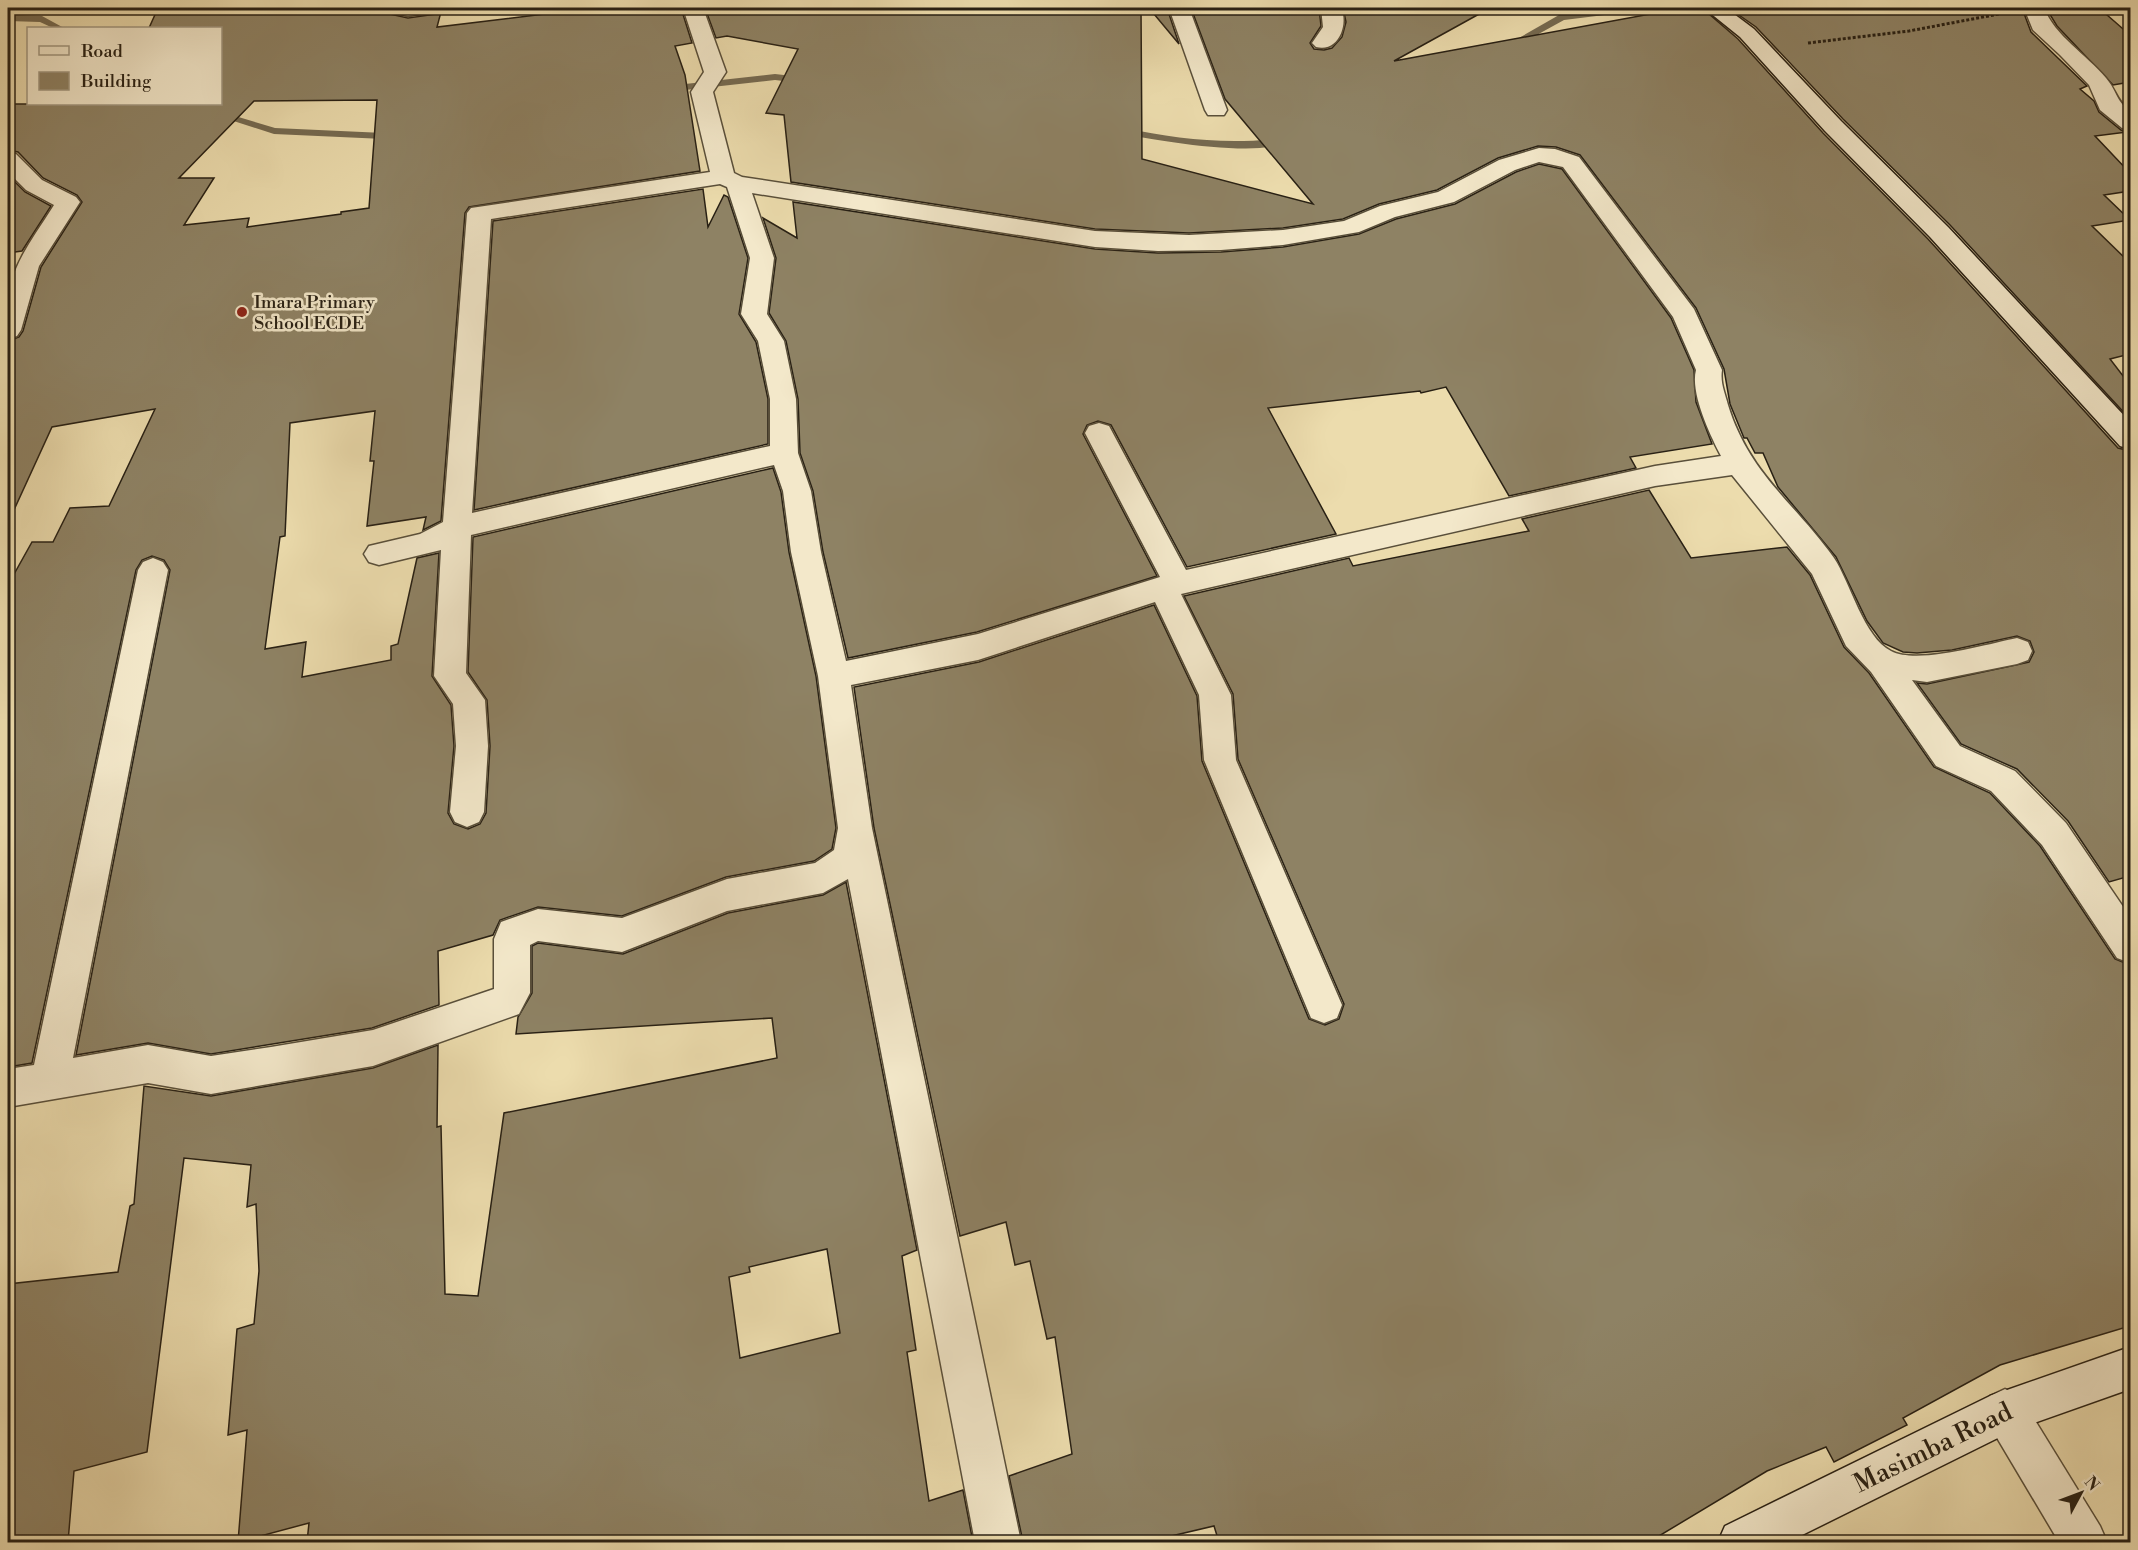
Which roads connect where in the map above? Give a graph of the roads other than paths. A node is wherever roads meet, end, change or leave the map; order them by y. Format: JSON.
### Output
{"nodes":[{"id":1,"x":397,"y":8,"type":"edge"},
{"id":2,"x":429,"y":8,"type":"edge"},
{"id":3,"x":693,"y":8,"type":"edge"},
{"id":4,"x":1179,"y":8,"type":"edge"},
{"id":5,"x":1331,"y":8,"type":"edge"},
{"id":6,"x":1714,"y":8,"type":"edge"},
{"id":7,"x":2034,"y":8,"type":"edge"},
{"id":8,"x":1323,"y":43,"type":"dead end"},
{"id":9,"x":1216,"y":110,"type":"dead end"},
{"id":10,"x":2130,"y":123,"type":"edge"},
{"id":11,"x":8,"y":159,"type":"edge"},
{"id":12,"x":730,"y":180,"type":"junction"},
{"id":13,"x":8,"y":330,"type":"edge"},
{"id":14,"x":1099,"y":433,"type":"dead end"},
{"id":15,"x":2130,"y":439,"type":"edge"},
{"id":16,"x":784,"y":453,"type":"junction"},
{"id":17,"x":1739,"y":464,"type":"junction"},
{"id":18,"x":457,"y":528,"type":"junction"},
{"id":19,"x":379,"y":554,"type":"dead end"},
{"id":20,"x":153,"y":570,"type":"dead end"},
{"id":21,"x":1171,"y":586,"type":"junction"},
{"id":22,"x":2017,"y":651,"type":"dead end"},
{"id":23,"x":1882,"y":663,"type":"junction"},
{"id":24,"x":834,"y":676,"type":"junction"},
{"id":25,"x":467,"y":812,"type":"dead end"},
{"id":26,"x":855,"y":828,"type":"junction"},
{"id":27,"x":2130,"y":946,"type":"edge"},
{"id":28,"x":1324,"y":1005,"type":"dead end"},
{"id":29,"x":50,"y":1081,"type":"junction"},
{"id":30,"x":8,"y":1088,"type":"edge"},
{"id":31,"x":2130,"y":1368,"type":"edge"},
{"id":32,"x":2005,"y":1412,"type":"junction"},
{"id":33,"x":998,"y":1542,"type":"edge"},
{"id":34,"x":1741,"y":1542,"type":"edge"},
{"id":35,"x":2085,"y":1542,"type":"edge"}],
"edges":[{"from":1,"to":2,"type":"street"},
{"from":3,"to":12,"type":"street"},
{"from":4,"to":9,"type":"street"},
{"from":5,"to":8,"type":"street"},
{"from":6,"to":15,"type":"street"},
{"from":7,"to":10,"type":"street"},
{"from":11,"to":13,"type":"street"},
{"from":12,"to":16,"type":"street"},
{"from":12,"to":17,"type":"street"},
{"from":12,"to":18,"type":"street"},
{"from":14,"to":21,"type":"street"},
{"from":16,"to":18,"type":"street"},
{"from":16,"to":24,"type":"street"},
{"from":17,"to":21,"type":"street"},
{"from":17,"to":23,"type":"street"},
{"from":18,"to":19,"type":"street"},
{"from":18,"to":25,"type":"street"},
{"from":20,"to":29,"type":"street"},
{"from":21,"to":24,"type":"street"},
{"from":21,"to":28,"type":"street"},
{"from":22,"to":23,"type":"street"},
{"from":23,"to":27,"type":"street"},
{"from":24,"to":26,"type":"street"},
{"from":26,"to":29,"type":"street"},
{"from":26,"to":33,"type":"street"},
{"from":29,"to":30,"type":"street"},
{"from":31,"to":32,"type":"street","name":"Masimba Road"},
{"from":32,"to":34,"type":"street","name":"Masimba Road"},
{"from":32,"to":35,"type":"street"}]}
